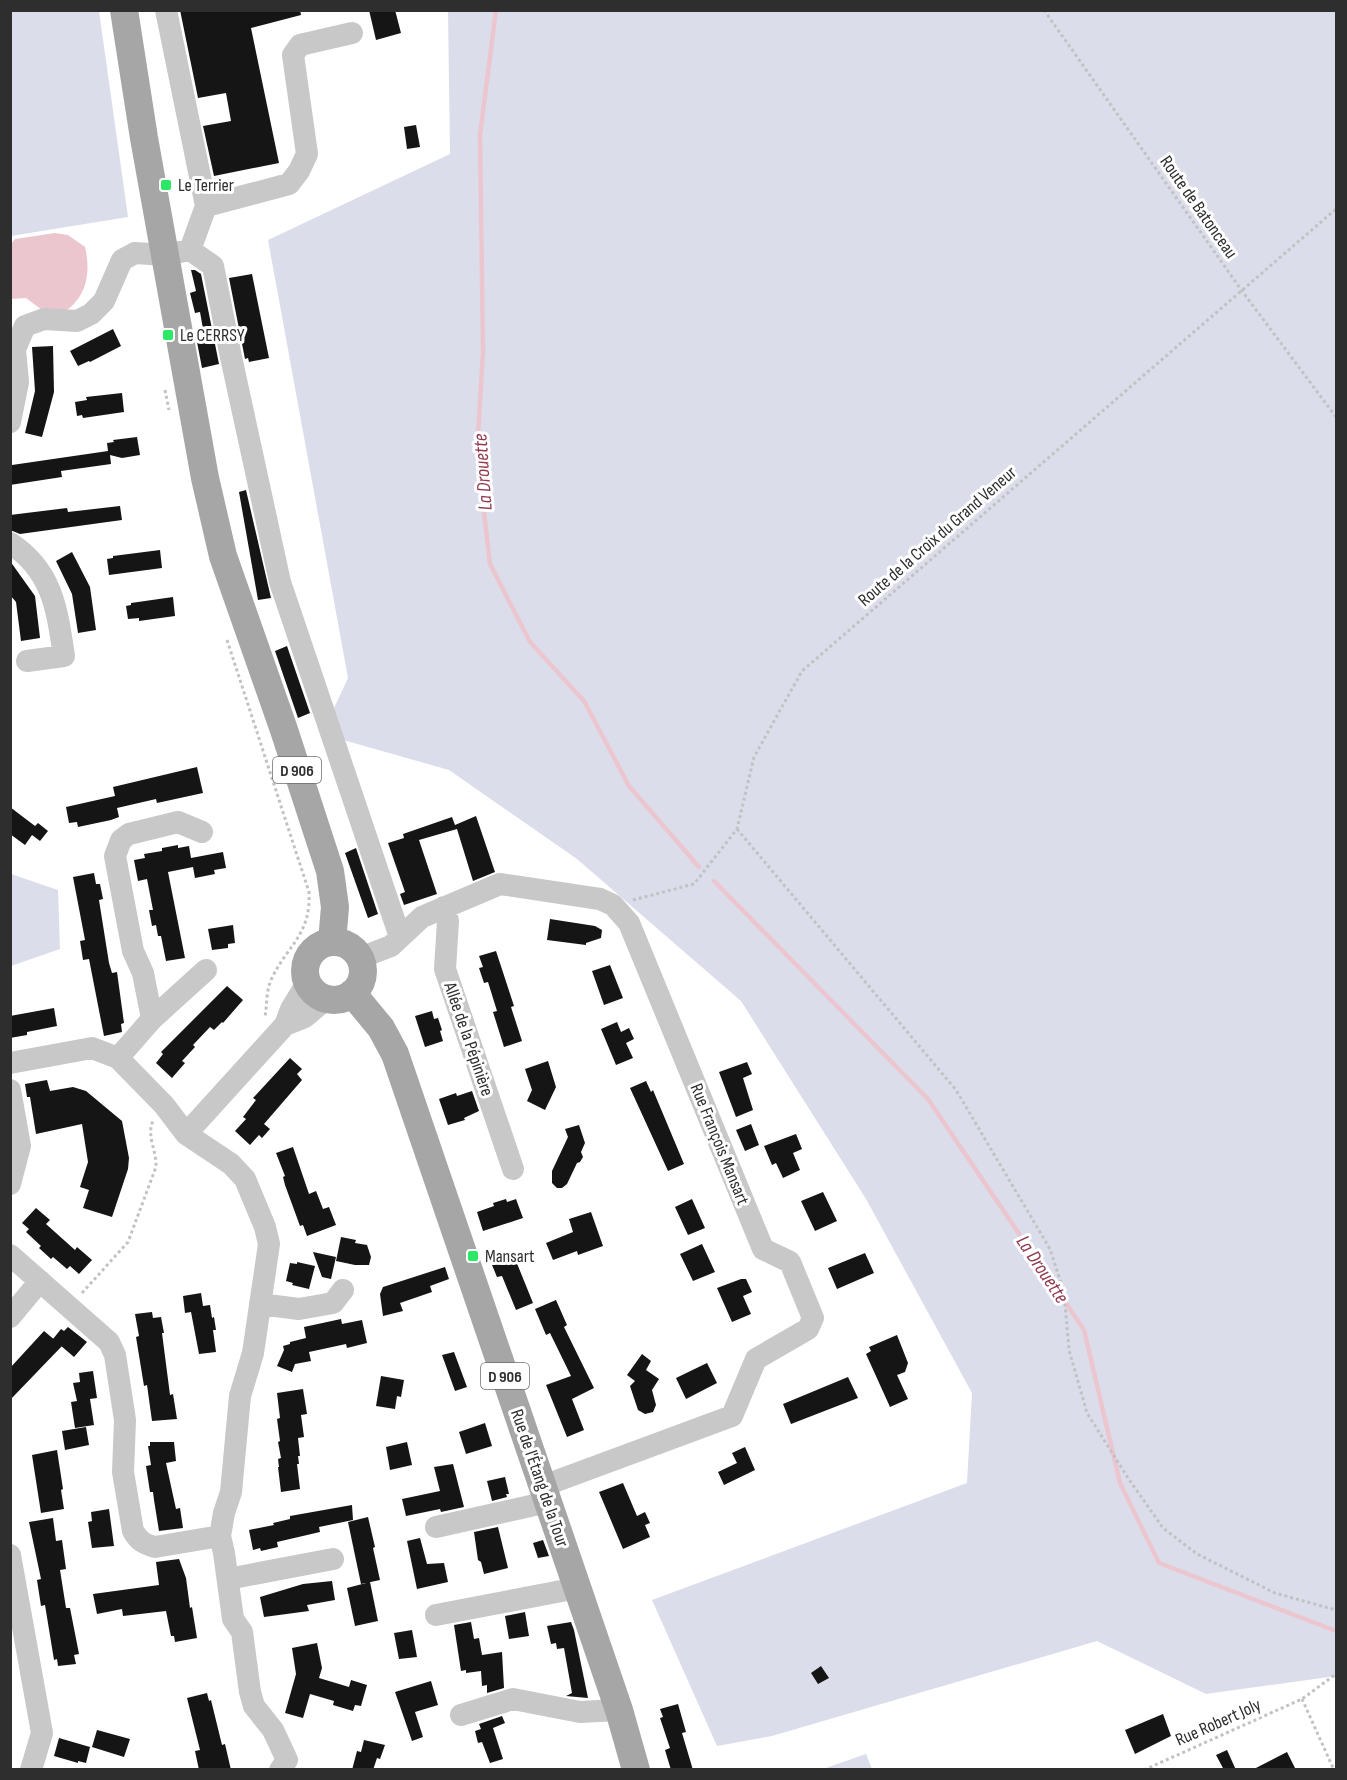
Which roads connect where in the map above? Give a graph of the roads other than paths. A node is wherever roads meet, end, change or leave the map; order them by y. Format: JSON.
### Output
{"nodes":[{"id":1,"x":124,"y":10,"type":"edge"},
{"id":2,"x":166,"y":10,"type":"edge"},
{"id":3,"x":352,"y":33,"type":"dead end"},
{"id":4,"x":206,"y":206,"type":"junction"},
{"id":5,"x":177,"y":253,"type":"junction"},
{"id":6,"x":10,"y":422,"type":"edge"},
{"id":7,"x":10,"y":543,"type":"edge"},
{"id":8,"x":27,"y":661,"type":"dead end"},
{"id":9,"x":202,"y":832,"type":"dead end"},
{"id":10,"x":444,"y":907,"type":"junction"},
{"id":11,"x":400,"y":938,"type":"junction"},
{"id":12,"x":332,"y":942,"type":"junction"},
{"id":13,"x":360,"y":958,"type":"junction"},
{"id":14,"x":206,"y":970,"type":"dead end"},
{"id":15,"x":329,"y":991,"type":"junction"},
{"id":16,"x":152,"y":1019,"type":"junction"},
{"id":17,"x":118,"y":1058,"type":"junction"},
{"id":18,"x":10,"y":1063,"type":"edge"},
{"id":19,"x":10,"y":1090,"type":"edge"},
{"id":20,"x":186,"y":1134,"type":"junction"},
{"id":21,"x":513,"y":1169,"type":"dead end"},
{"id":22,"x":10,"y":1184,"type":"edge"},
{"id":23,"x":10,"y":1255,"type":"edge"},
{"id":24,"x":40,"y":1281,"type":"junction"},
{"id":25,"x":343,"y":1290,"type":"dead end"},
{"id":26,"x":260,"y":1304,"type":"junction"},
{"id":27,"x":10,"y":1317,"type":"edge"},
{"id":28,"x":545,"y":1494,"type":"junction"},
{"id":29,"x":436,"y":1527,"type":"dead end"},
{"id":30,"x":220,"y":1536,"type":"junction"},
{"id":31,"x":10,"y":1555,"type":"edge"},
{"id":32,"x":334,"y":1559,"type":"dead end"},
{"id":33,"x":228,"y":1579,"type":"junction"},
{"id":34,"x":578,"y":1588,"type":"junction"},
{"id":35,"x":436,"y":1615,"type":"dead end"},
{"id":36,"x":619,"y":1710,"type":"junction"},
{"id":37,"x":461,"y":1715,"type":"dead end"},
{"id":38,"x":288,"y":1766,"type":"edge"},
{"id":39,"x":31,"y":1770,"type":"edge"},
{"id":40,"x":636,"y":1770,"type":"edge"}],
"edges":[{"from":1,"to":5,"type":"main road","number":"D 906"},
{"from":2,"to":4,"type":"street"},
{"from":3,"to":4,"type":"street"},
{"from":4,"to":5,"type":"street"},
{"from":5,"to":6,"type":"street"},
{"from":5,"to":11,"type":"street"},
{"from":5,"to":12,"type":"main road","number":"D 906"},
{"from":7,"to":8,"type":"street"},
{"from":9,"to":16,"type":"street"},
{"from":10,"to":11,"type":"street"},
{"from":10,"to":21,"type":"street","name":"Allée de la Pépinière"},
{"from":10,"to":28,"type":"street","name":"Rue François Mansart"},
{"from":11,"to":13,"type":"street"},
{"from":12,"to":13,"type":"main road"},
{"from":12,"to":15,"type":"main road"},
{"from":13,"to":15,"type":"main road"},
{"from":14,"to":16,"type":"street"},
{"from":15,"to":20,"type":"street"},
{"from":15,"to":28,"type":"main road","name":"Rue de l'Étang de la Tour","number":"D 906"},
{"from":16,"to":17,"type":"street"},
{"from":17,"to":18,"type":"street"},
{"from":17,"to":20,"type":"street"},
{"from":19,"to":22,"type":"street"},
{"from":20,"to":26,"type":"street"},
{"from":23,"to":24,"type":"street"},
{"from":24,"to":27,"type":"street"},
{"from":24,"to":30,"type":"street"},
{"from":25,"to":26,"type":"street"},
{"from":26,"to":30,"type":"street"},
{"from":28,"to":29,"type":"street","name":"Rue François Mansart"},
{"from":28,"to":34,"type":"main road","name":"Rue de l'Étang de la Tour","number":"D 906"},
{"from":30,"to":33,"type":"street"},
{"from":31,"to":39,"type":"street"},
{"from":32,"to":33,"type":"street"},
{"from":33,"to":38,"type":"street"},
{"from":34,"to":35,"type":"street"},
{"from":34,"to":36,"type":"main road","name":"Rue de l'Étang de la Tour","number":"D 906"},
{"from":36,"to":37,"type":"street"},
{"from":36,"to":40,"type":"main road","name":"Rue de l'Étang de la Tour","number":"D 906"}]}
